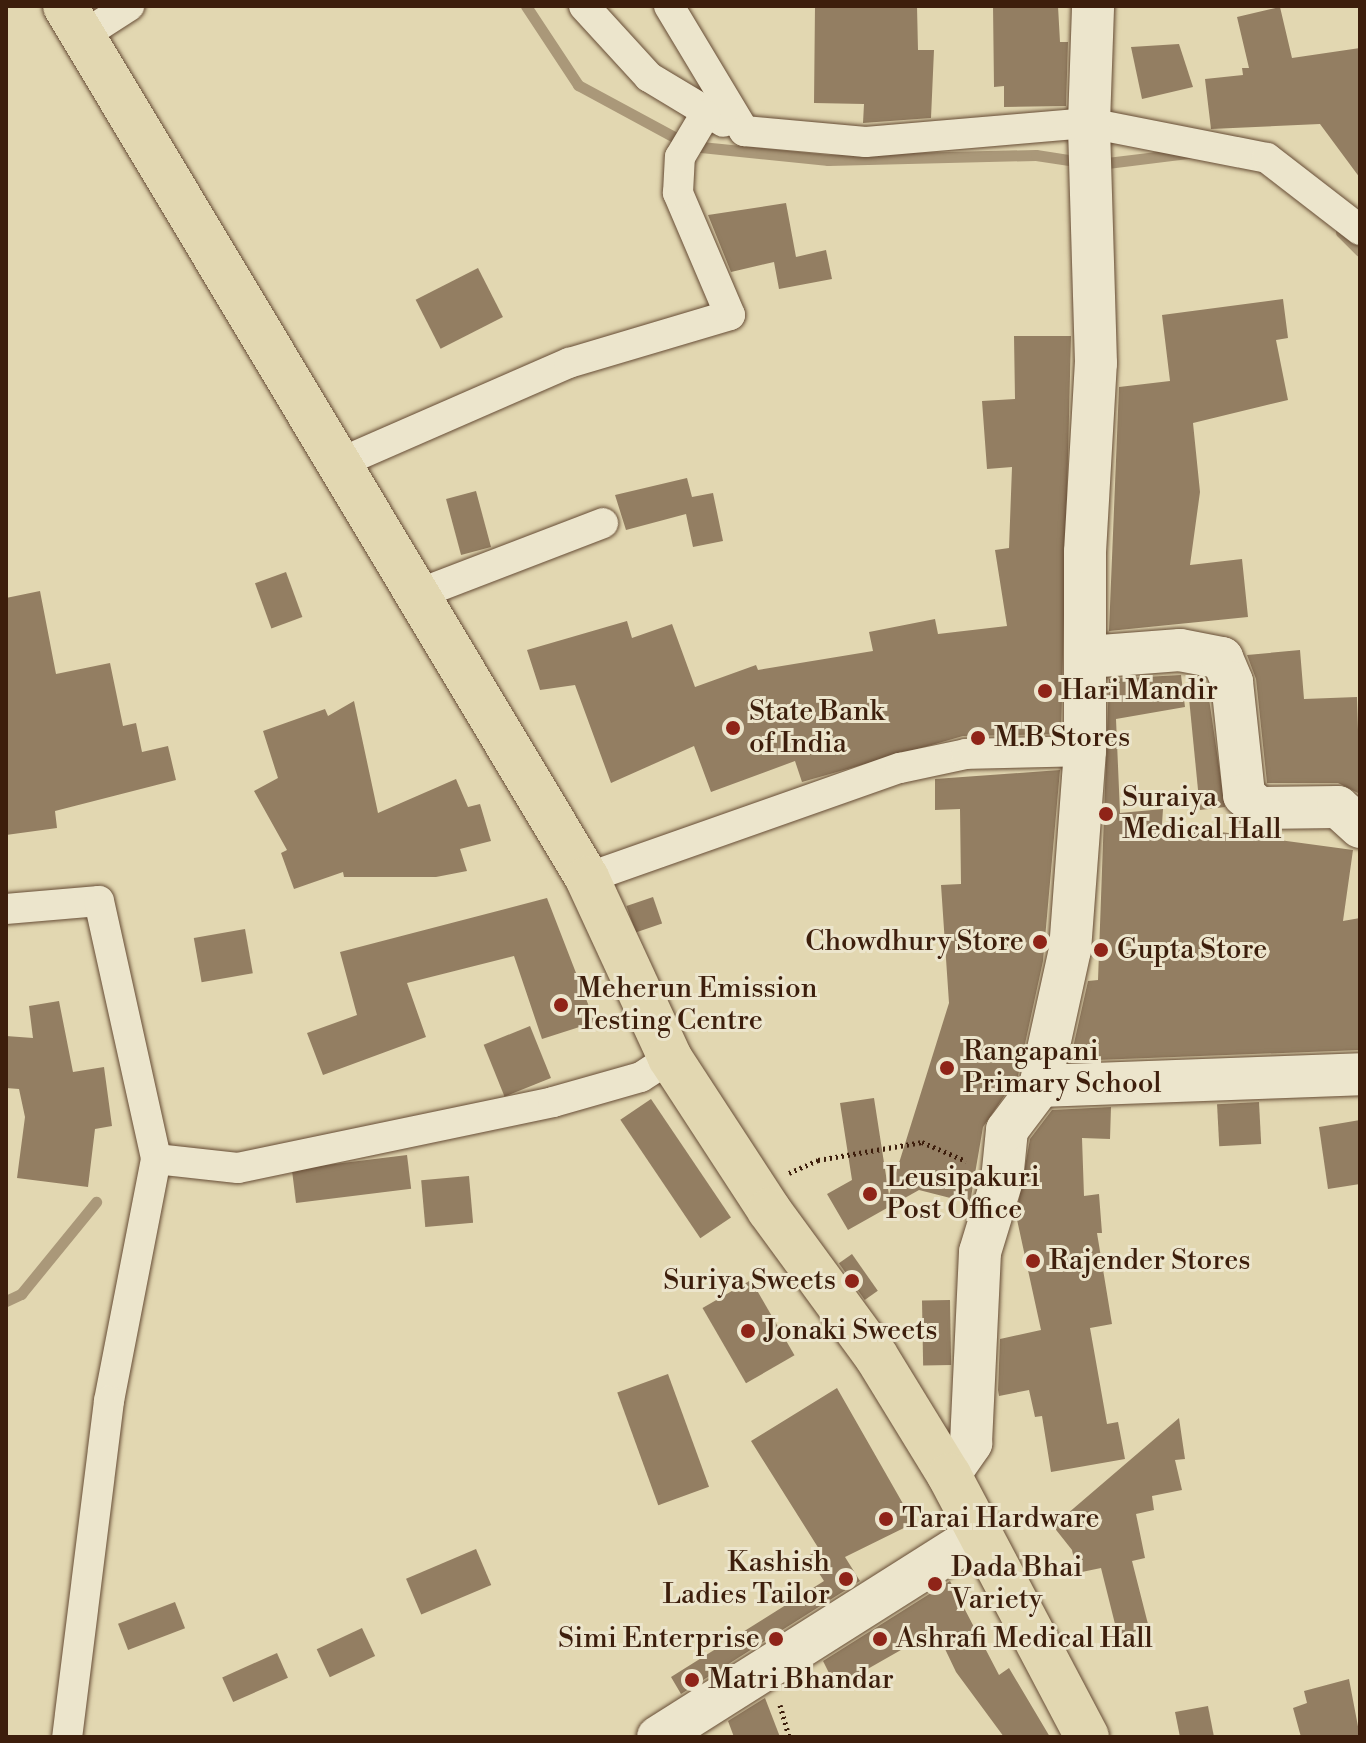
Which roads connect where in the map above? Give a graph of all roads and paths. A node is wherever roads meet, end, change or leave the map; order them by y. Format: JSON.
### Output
{"nodes":[{"id":1,"x":129,"y":6,"type":"edge"},
{"id":2,"x":584,"y":6,"type":"edge"},
{"id":3,"x":669,"y":6,"type":"edge"},
{"id":4,"x":1093,"y":6,"type":"edge"},
{"id":5,"x":75,"y":20,"type":"edge"},
{"id":6,"x":1089,"y":123,"type":"junction"},
{"id":7,"x":744,"y":131,"type":"junction"},
{"id":8,"x":691,"y":135,"type":"junction"},
{"id":9,"x":1360,"y":230,"type":"edge"},
{"id":10,"x":342,"y":462,"type":"junction"},
{"id":11,"x":603,"y":523,"type":"dead end"},
{"id":12,"x":421,"y":593,"type":"junction"},
{"id":13,"x":1088,"y":657,"type":"junction"},
{"id":14,"x":1085,"y":751,"type":"junction"},
{"id":15,"x":1360,"y":827,"type":"edge"},
{"id":16,"x":587,"y":878,"type":"junction"},
{"id":17,"x":6,"y":909,"type":"edge"},
{"id":18,"x":670,"y":1058,"type":"junction"},
{"id":19,"x":1360,"y":1074,"type":"edge"},
{"id":20,"x":1040,"y":1086,"type":"junction"},
{"id":21,"x":156,"y":1159,"type":"junction"},
{"id":22,"x":1002,"y":1180,"type":"junction"},
{"id":23,"x":757,"y":1192,"type":"junction"},
{"id":24,"x":949,"y":1475,"type":"junction"},
{"id":25,"x":978,"y":1535,"type":"junction"},
{"id":26,"x":67,"y":1737,"type":"edge"},
{"id":27,"x":658,"y":1737,"type":"edge"},
{"id":28,"x":1087,"y":1737,"type":"edge"}],
"edges":[{"from":1,"to":5,"type":"street"},
{"from":2,"to":8,"type":"street"},
{"from":3,"to":7,"type":"street"},
{"from":4,"to":6,"type":"street"},
{"from":5,"to":10,"type":"main road"},
{"from":6,"to":7,"type":"street"},
{"from":6,"to":9,"type":"street"},
{"from":6,"to":13,"type":"street"},
{"from":7,"to":8,"type":"street"},
{"from":8,"to":10,"type":"street"},
{"from":10,"to":12,"type":"main road"},
{"from":11,"to":12,"type":"street"},
{"from":12,"to":16,"type":"main road"},
{"from":13,"to":14,"type":"street"},
{"from":13,"to":15,"type":"street"},
{"from":14,"to":16,"type":"street"},
{"from":14,"to":20,"type":"street"},
{"from":16,"to":18,"type":"main road"},
{"from":17,"to":21,"type":"street"},
{"from":18,"to":21,"type":"street"},
{"from":18,"to":23,"type":"main road"},
{"from":19,"to":20,"type":"street"},
{"from":20,"to":22,"type":"street"},
{"from":21,"to":26,"type":"street"},
{"from":22,"to":23,"type":"path"},
{"from":22,"to":24,"type":"street"},
{"from":23,"to":24,"type":"main road"},
{"from":24,"to":25,"type":"main road"},
{"from":25,"to":27,"type":"street"},
{"from":25,"to":28,"type":"main road"}]}
